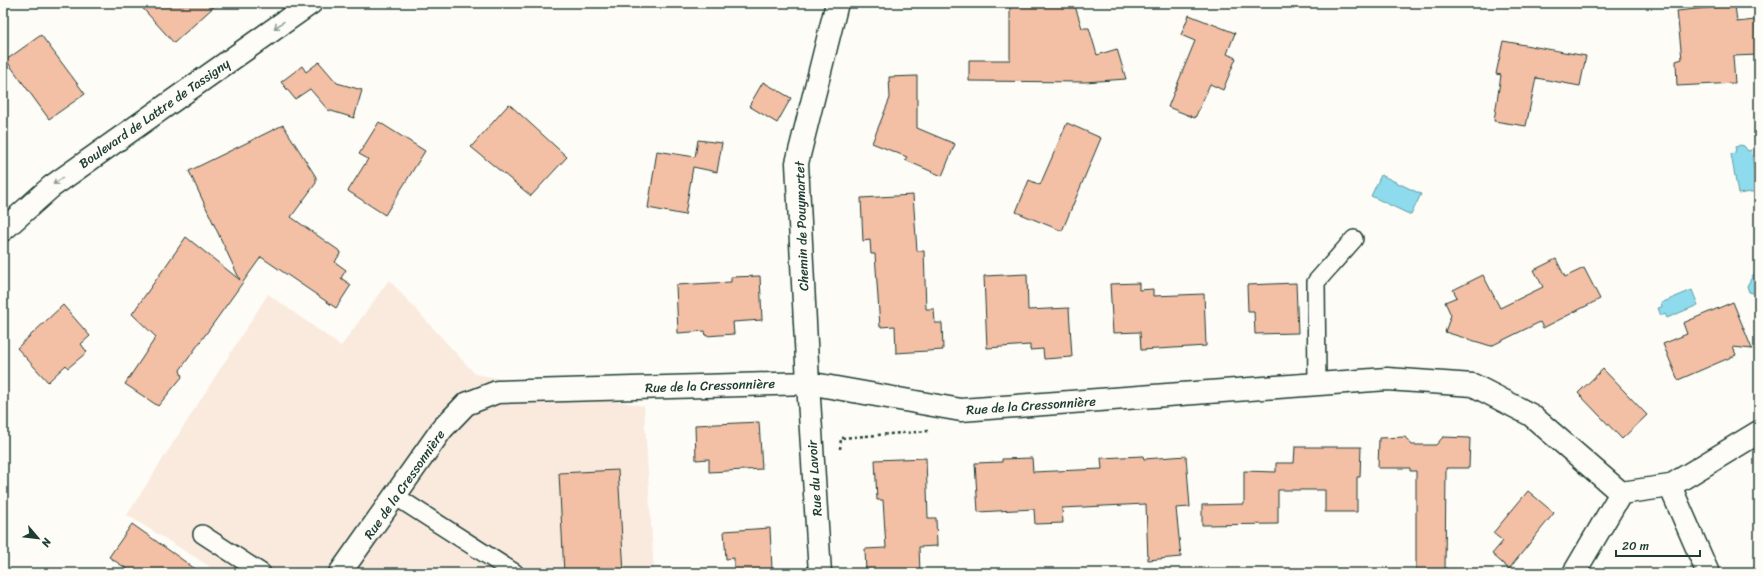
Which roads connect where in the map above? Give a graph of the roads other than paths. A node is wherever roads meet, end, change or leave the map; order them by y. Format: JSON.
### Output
{"nodes":[{"id":1,"x":311,"y":3,"type":"edge"},
{"id":2,"x":837,"y":3,"type":"edge"},
{"id":3,"x":3,"y":230,"type":"edge"},
{"id":4,"x":1354,"y":239,"type":"dead end"},
{"id":5,"x":808,"y":383,"type":"junction"},
{"id":6,"x":1317,"y":384,"type":"junction"},
{"id":7,"x":1759,"y":432,"type":"edge"},
{"id":8,"x":1670,"y":486,"type":"junction"},
{"id":9,"x":1621,"y":493,"type":"junction"},
{"id":10,"x":395,"y":496,"type":"junction"},
{"id":11,"x":202,"y":534,"type":"dead end"},
{"id":12,"x":262,"y":573,"type":"edge"},
{"id":13,"x":340,"y":573,"type":"edge"},
{"id":14,"x":514,"y":573,"type":"edge"},
{"id":15,"x":820,"y":573,"type":"edge"},
{"id":16,"x":1574,"y":573,"type":"edge"},
{"id":17,"x":1708,"y":573,"type":"edge"}],
"edges":[{"from":1,"to":3,"type":"street","name":"Boulevard de Lattre de Tassigny","one_way":true},
{"from":2,"to":5,"type":"street","name":"Chemin de Pouymartet"},
{"from":4,"to":6,"type":"lane"},
{"from":5,"to":6,"type":"street","name":"Rue de la Cressonnière"},
{"from":5,"to":10,"type":"street","name":"Rue de la Cressonnière"},
{"from":5,"to":15,"type":"street","name":"Rue du Lavoir"},
{"from":6,"to":9,"type":"street","name":"Rue de la Cressonnière"},
{"from":7,"to":8,"type":"street"},
{"from":8,"to":9,"type":"street"},
{"from":8,"to":17,"type":"street"},
{"from":9,"to":16,"type":"street"},
{"from":10,"to":13,"type":"street","name":"Rue de la Cressonnière"},
{"from":10,"to":14,"type":"lane"},
{"from":11,"to":12,"type":"lane"}]}
